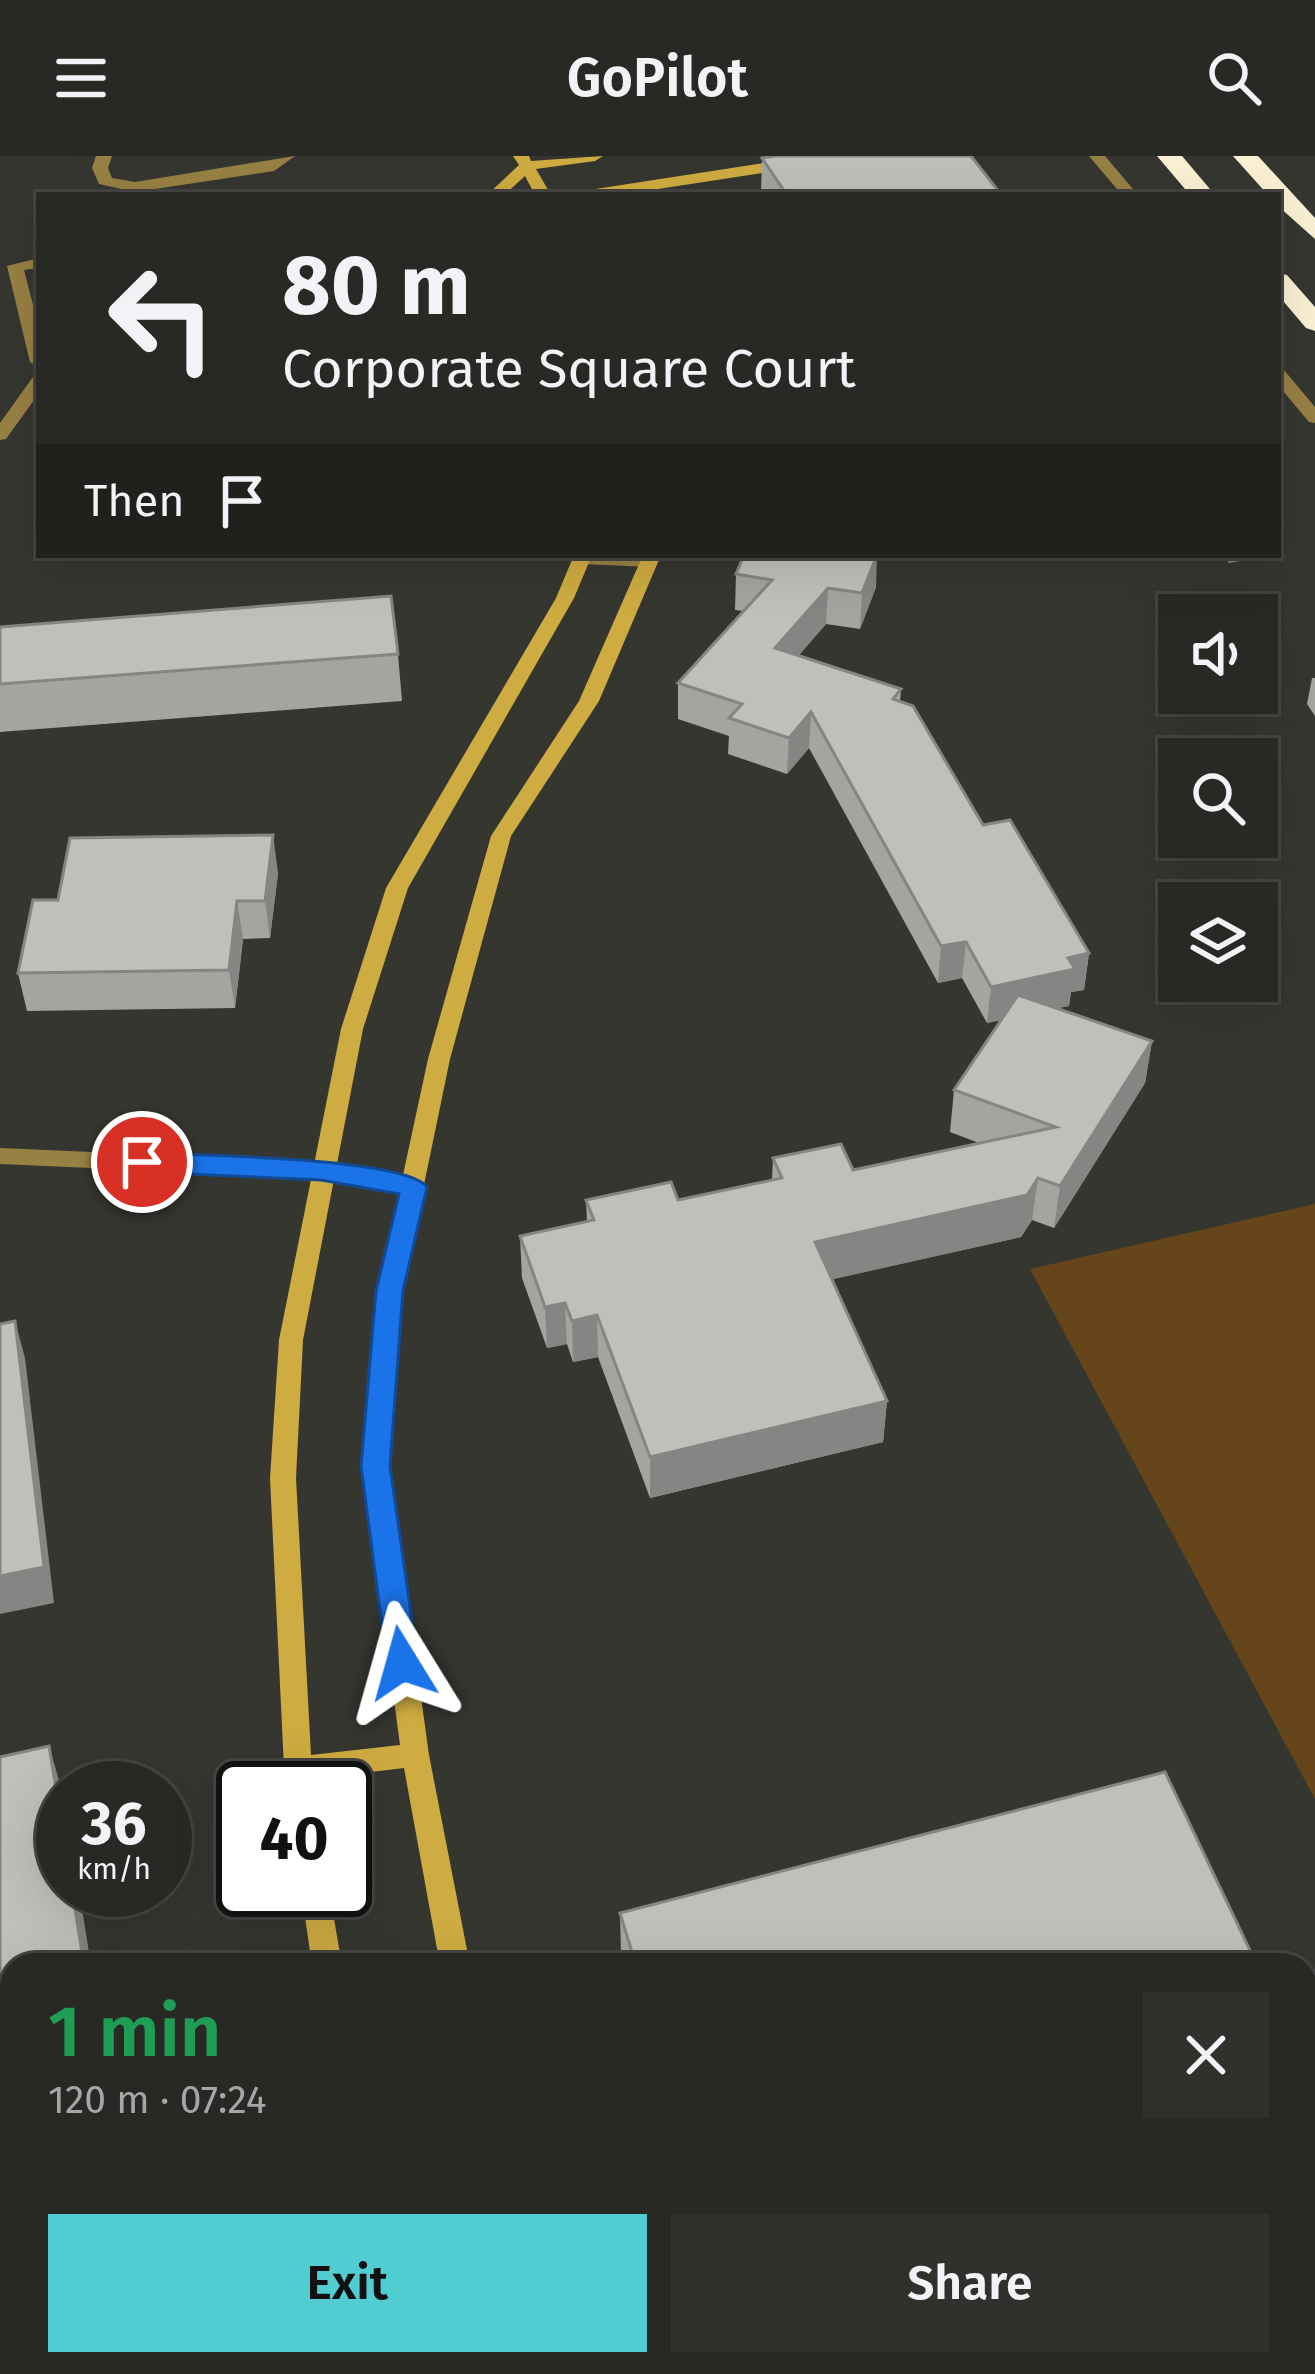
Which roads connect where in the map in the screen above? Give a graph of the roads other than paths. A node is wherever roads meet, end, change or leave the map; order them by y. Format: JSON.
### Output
{"nodes":[{"id":1,"x":104,"y":156,"type":"edge"},
{"id":2,"x":287,"y":156,"type":"edge"},
{"id":3,"x":593,"y":156,"type":"edge"},
{"id":4,"x":840,"y":156,"type":"edge"},
{"id":5,"x":1097,"y":156,"type":"edge"},
{"id":6,"x":1169,"y":156,"type":"edge"},
{"id":7,"x":1245,"y":156,"type":"edge"},
{"id":8,"x":524,"y":161,"type":"edge"},
{"id":9,"x":497,"y":192,"type":"edge"},
{"id":10,"x":541,"y":192,"type":"edge"},
{"id":11,"x":614,"y":192,"type":"edge"},
{"id":12,"x":621,"y":192,"type":"edge"},
{"id":13,"x":1127,"y":192,"type":"edge"},
{"id":14,"x":1200,"y":192,"type":"edge"},
{"id":15,"x":1278,"y":192,"type":"edge"},
{"id":16,"x":1281,"y":195,"type":"edge"},
{"id":17,"x":1315,"y":232,"type":"edge"},
{"id":18,"x":36,"y":262,"type":"edge"},
{"id":19,"x":1281,"y":283,"type":"edge"},
{"id":20,"x":1315,"y":323,"type":"edge"},
{"id":21,"x":36,"y":350,"type":"edge"},
{"id":22,"x":1281,"y":377,"type":"edge"},
{"id":23,"x":36,"y":385,"type":"edge"},
{"id":24,"x":1312,"y":411,"type":"edge"},
{"id":25,"x":0,"y":435,"type":"edge"},
{"id":26,"x":582,"y":558,"type":"edge"},
{"id":27,"x":651,"y":558,"type":"edge"},
{"id":28,"x":0,"y":1156,"type":"edge"},
{"id":29,"x":321,"y":1170,"type":"junction"},
{"id":30,"x":414,"y":1187,"type":"junction"},
{"id":31,"x":415,"y":1754,"type":"junction"},
{"id":32,"x":296,"y":1761,"type":"edge"},
{"id":33,"x":372,"y":1763,"type":"edge"},
{"id":34,"x":319,"y":1917,"type":"edge"},
{"id":35,"x":325,"y":1953,"type":"edge"},
{"id":36,"x":453,"y":1953,"type":"edge"}],
"edges":[{"from":1,"to":2,"type":"street"},
{"from":3,"to":8,"type":"street"},
{"from":3,"to":11,"type":"street"},
{"from":4,"to":12,"type":"street"},
{"from":5,"to":13,"type":"street"},
{"from":6,"to":14,"type":"highway"},
{"from":7,"to":15,"type":"highway"},
{"from":8,"to":9,"type":"street"},
{"from":8,"to":10,"type":"street"},
{"from":16,"to":17,"type":"highway"},
{"from":18,"to":21,"type":"street"},
{"from":19,"to":20,"type":"highway"},
{"from":22,"to":24,"type":"street"},
{"from":23,"to":25,"type":"street"},
{"from":26,"to":29,"type":"street"},
{"from":27,"to":30,"type":"street"},
{"from":28,"to":29,"type":"street"},
{"from":29,"to":30,"type":"street"},
{"from":29,"to":32,"type":"street"},
{"from":30,"to":31,"type":"street"},
{"from":31,"to":33,"type":"street"},
{"from":31,"to":36,"type":"street"},
{"from":34,"to":35,"type":"street"}]}
